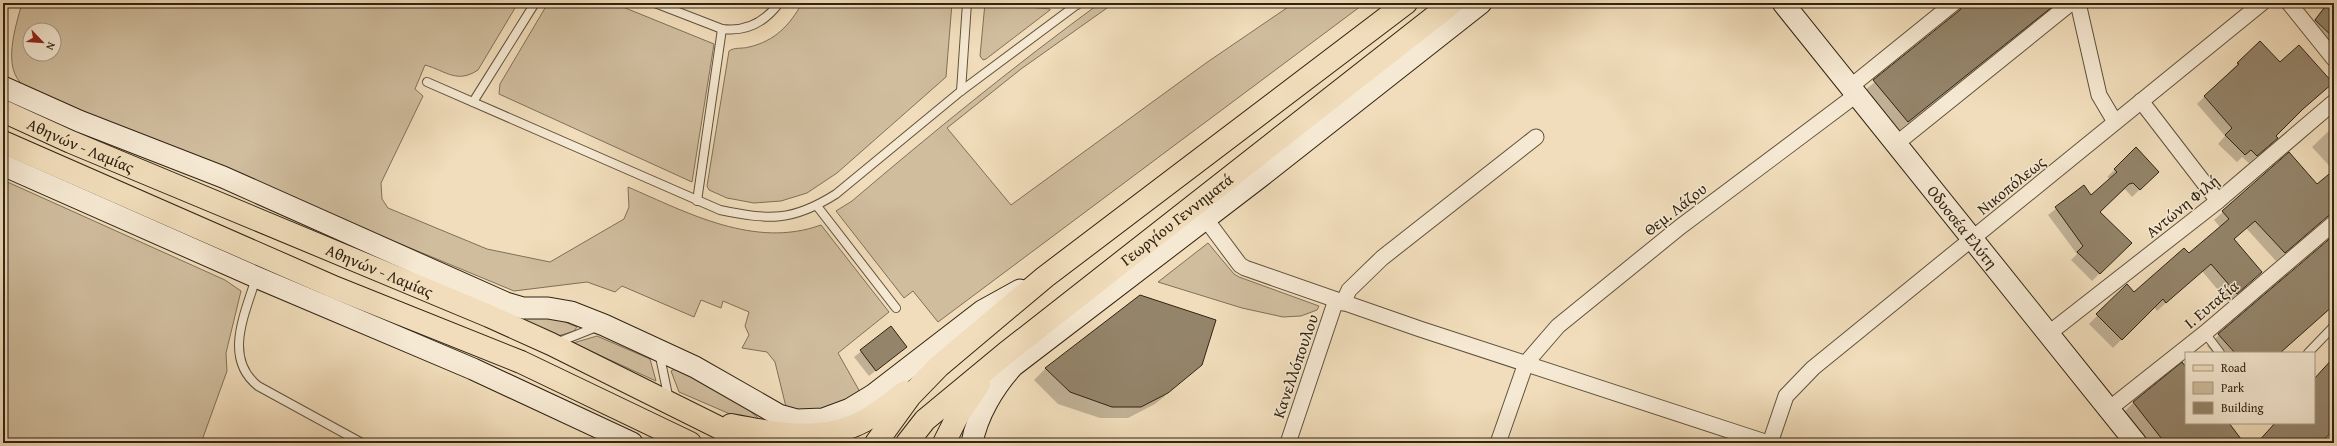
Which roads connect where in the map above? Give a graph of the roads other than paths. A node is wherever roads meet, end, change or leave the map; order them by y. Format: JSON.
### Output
{"nodes":[{"id":1,"x":535,"y":3,"type":"edge"},
{"id":2,"x":655,"y":3,"type":"edge"},
{"id":3,"x":779,"y":3,"type":"edge"},
{"id":4,"x":968,"y":3,"type":"edge"},
{"id":5,"x":1063,"y":3,"type":"edge"},
{"id":6,"x":1406,"y":3,"type":"edge"},
{"id":7,"x":1452,"y":3,"type":"edge"},
{"id":8,"x":1481,"y":3,"type":"edge"},
{"id":9,"x":1954,"y":3,"type":"edge"},
{"id":10,"x":2072,"y":3,"type":"edge"},
{"id":11,"x":2078,"y":3,"type":"edge"},
{"id":12,"x":2262,"y":3,"type":"edge"},
{"id":13,"x":2289,"y":3,"type":"edge"},
{"id":14,"x":1078,"y":4,"type":"edge"},
{"id":15,"x":1784,"y":6,"type":"edge"},
{"id":16,"x":722,"y":29,"type":"junction"},
{"id":17,"x":2334,"y":59,"type":"edge"},
{"id":18,"x":427,"y":82,"type":"dead end"},
{"id":19,"x":3,"y":87,"type":"edge"},
{"id":20,"x":961,"y":91,"type":"junction"},
{"id":21,"x":1853,"y":91,"type":"junction"},
{"id":22,"x":473,"y":102,"type":"junction"},
{"id":23,"x":2141,"y":102,"type":"junction"},
{"id":24,"x":2334,"y":102,"type":"edge"},
{"id":25,"x":3,"y":111,"type":"edge"},
{"id":26,"x":2115,"y":122,"type":"junction"},
{"id":27,"x":1536,"y":137,"type":"dead end"},
{"id":28,"x":3,"y":142,"type":"edge"},
{"id":29,"x":1896,"y":144,"type":"junction"},
{"id":30,"x":3,"y":165,"type":"edge"},
{"id":31,"x":2218,"y":201,"type":"junction"},
{"id":32,"x":697,"y":202,"type":"junction"},
{"id":33,"x":817,"y":206,"type":"junction"},
{"id":34,"x":1205,"y":218,"type":"junction"},
{"id":35,"x":2334,"y":223,"type":"edge"},
{"id":36,"x":1972,"y":239,"type":"junction"},
{"id":37,"x":256,"y":277,"type":"junction"},
{"id":38,"x":1045,"y":277,"type":"junction"},
{"id":39,"x":1340,"y":302,"type":"junction"},
{"id":40,"x":896,"y":308,"type":"dead end"},
{"id":41,"x":604,"y":325,"type":"junction"},
{"id":42,"x":2334,"y":326,"type":"edge"},
{"id":43,"x":2205,"y":333,"type":"junction"},
{"id":44,"x":2048,"y":334,"type":"junction"},
{"id":45,"x":551,"y":344,"type":"junction"},
{"id":46,"x":659,"y":351,"type":"junction"},
{"id":47,"x":2219,"y":352,"type":"edge"},
{"id":48,"x":2309,"y":352,"type":"edge"},
{"id":49,"x":1006,"y":353,"type":"junction"},
{"id":50,"x":1526,"y":363,"type":"junction"},
{"id":51,"x":939,"y":366,"type":"junction"},
{"id":52,"x":670,"y":404,"type":"junction"},
{"id":53,"x":2109,"y":409,"type":"junction"},
{"id":54,"x":702,"y":420,"type":"junction"},
{"id":55,"x":362,"y":443,"type":"edge"},
{"id":56,"x":632,"y":443,"type":"edge"},
{"id":57,"x":690,"y":443,"type":"edge"},
{"id":58,"x":750,"y":443,"type":"edge"},
{"id":59,"x":876,"y":443,"type":"edge"},
{"id":60,"x":907,"y":443,"type":"edge"},
{"id":61,"x":944,"y":443,"type":"edge"},
{"id":62,"x":972,"y":443,"type":"edge"},
{"id":63,"x":1288,"y":443,"type":"edge"},
{"id":64,"x":1498,"y":443,"type":"edge"},
{"id":65,"x":1769,"y":443,"type":"edge"},
{"id":66,"x":2136,"y":443,"type":"edge"}],
"edges":[{"from":1,"to":22,"type":"lane"},
{"from":2,"to":16,"type":"lane"},
{"from":3,"to":16,"type":"lane"},
{"from":4,"to":20,"type":"lane"},
{"from":5,"to":14,"type":"lane"},
{"from":6,"to":38,"type":"main road","name":"Γεωργίου Γεννηματά"},
{"from":7,"to":49,"type":"main road","name":"Γεωργίου Γεννηματά"},
{"from":8,"to":34,"type":"street"},
{"from":9,"to":21,"type":"street","name":"Θεμ. Λάζου"},
{"from":10,"to":29,"type":"street"},
{"from":11,"to":26,"type":"street"},
{"from":12,"to":23,"type":"street","name":"Νικοπόλεως"},
{"from":13,"to":17,"type":"street"},
{"from":14,"to":20,"type":"lane"},
{"from":15,"to":21,"type":"street","name":"Οδυσσέα Ελύτη"},
{"from":16,"to":32,"type":"lane"},
{"from":18,"to":22,"type":"lane"},
{"from":19,"to":41,"type":"street"},
{"from":20,"to":33,"type":"lane"},
{"from":21,"to":29,"type":"street","name":"Οδυσσέα Ελύτη"},
{"from":21,"to":50,"type":"street","name":"Θεμ. Λάζου"},
{"from":22,"to":32,"type":"lane"},
{"from":23,"to":26,"type":"street","name":"Νικοπόλεως"},
{"from":23,"to":31,"type":"street"},
{"from":24,"to":31,"type":"street","name":"Αντώνη Φιλή"},
{"from":25,"to":45,"type":"main road","name":"Αθηνών - Λαμίας"},
{"from":26,"to":36,"type":"street","name":"Νικοπόλεως"},
{"from":27,"to":39,"type":"street","name":"Κανελλόπουλου"},
{"from":28,"to":57,"type":"main road","name":"Αθηνών - Λαμίας"},
{"from":29,"to":36,"type":"street","name":"Οδυσσέα Ελύτη"},
{"from":30,"to":37,"type":"street"},
{"from":31,"to":44,"type":"street","name":"Αντώνη Φιλή"},
{"from":32,"to":33,"type":"lane"},
{"from":33,"to":40,"type":"lane"},
{"from":34,"to":39,"type":"street"},
{"from":34,"to":62,"type":"street"},
{"from":35,"to":43,"type":"street","name":"Ι. Ευταξία"},
{"from":36,"to":44,"type":"street","name":"Οδυσσέα Ελύτη"},
{"from":36,"to":65,"type":"street","name":"Νικοπόλεως"},
{"from":37,"to":55,"type":"lane"},
{"from":37,"to":56,"type":"street"},
{"from":38,"to":46,"type":"street"},
{"from":38,"to":51,"type":"main road","name":"Γεωργίου Γεννηματά"},
{"from":39,"to":50,"type":"street"},
{"from":39,"to":63,"type":"street","name":"Κανελλόπουλου"},
{"from":41,"to":45,"type":"lane"},
{"from":41,"to":46,"type":"street"},
{"from":42,"to":48,"type":"lane"},
{"from":43,"to":47,"type":"lane"},
{"from":43,"to":53,"type":"street","name":"Ι. Ευταξία"},
{"from":44,"to":53,"type":"street","name":"Οδυσσέα Ελύτη"},
{"from":45,"to":52,"type":"main road","name":"Αθηνών - Λαμίας"},
{"from":46,"to":52,"type":"lane"},
{"from":49,"to":60,"type":"main road","name":"Γεωργίου Γεννηματά"},
{"from":49,"to":61,"type":"main road"},
{"from":50,"to":64,"type":"street"},
{"from":50,"to":65,"type":"street"},
{"from":51,"to":54,"type":"main road"},
{"from":51,"to":59,"type":"main road","name":"Γεωργίου Γεννηματά"},
{"from":52,"to":54,"type":"main road","name":"Αθηνών - Λαμίας"},
{"from":53,"to":66,"type":"street","name":"Οδυσσέα Ελύτη"},
{"from":54,"to":58,"type":"main road","name":"Αθηνών - Λαμίας"}]}
